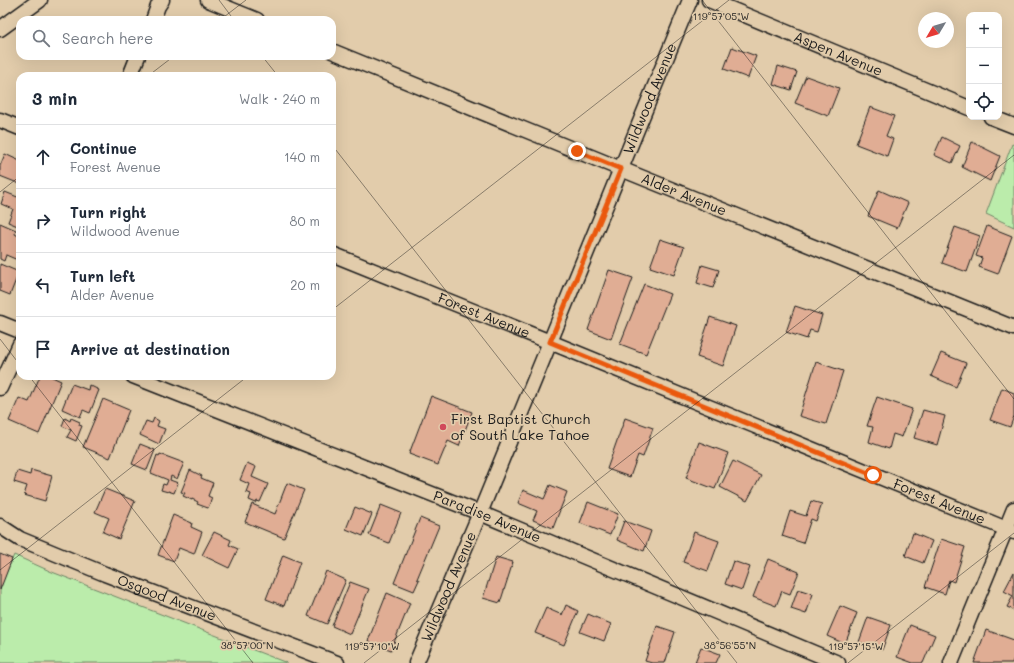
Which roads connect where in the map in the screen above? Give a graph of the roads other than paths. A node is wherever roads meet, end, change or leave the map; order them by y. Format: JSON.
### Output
{"nodes":[{"id":1,"x":40,"y":0,"type":"edge"},
{"id":2,"x":162,"y":0,"type":"edge"},
{"id":3,"x":208,"y":0,"type":"edge"},
{"id":4,"x":690,"y":0,"type":"edge"},
{"id":5,"x":708,"y":0,"type":"edge"},
{"id":6,"x":18,"y":16,"type":"edge"},
{"id":7,"x":154,"y":16,"type":"edge"},
{"id":8,"x":247,"y":16,"type":"edge"},
{"id":9,"x":16,"y":17,"type":"edge"},
{"id":10,"x":0,"y":29,"type":"edge"},
{"id":11,"x":336,"y":53,"type":"edge"},
{"id":12,"x":136,"y":60,"type":"edge"},
{"id":13,"x":132,"y":72,"type":"edge"},
{"id":14,"x":966,"y":107,"type":"edge"},
{"id":15,"x":0,"y":120,"type":"edge"},
{"id":16,"x":999,"y":120,"type":"edge"},
{"id":17,"x":16,"y":126,"type":"edge"},
{"id":18,"x":1014,"y":126,"type":"edge"},
{"id":19,"x":621,"y":169,"type":"junction"},
{"id":20,"x":336,"y":256,"type":"edge"},
{"id":21,"x":0,"y":323,"type":"edge"},
{"id":22,"x":1014,"y":328,"type":"edge"},
{"id":23,"x":16,"y":329,"type":"edge"},
{"id":24,"x":550,"y":342,"type":"junction"},
{"id":25,"x":16,"y":353,"type":"edge"},
{"id":26,"x":143,"y":380,"type":"edge"},
{"id":27,"x":0,"y":388,"type":"edge"},
{"id":28,"x":1014,"y":509,"type":"edge"},
{"id":29,"x":480,"y":513,"type":"junction"},
{"id":30,"x":0,"y":526,"type":"edge"},
{"id":31,"x":1010,"y":531,"type":"edge"},
{"id":32,"x":337,"y":663,"type":"edge"},
{"id":33,"x":416,"y":663,"type":"edge"},
{"id":34,"x":838,"y":663,"type":"edge"},
{"id":35,"x":951,"y":663,"type":"edge"}],
"edges":[{"from":1,"to":6,"type":"street"},
{"from":2,"to":7,"type":"street"},
{"from":3,"to":8,"type":"street"},
{"from":4,"to":19,"type":"street","name":"Wildwood Avenue"},
{"from":5,"to":14,"type":"street","name":"Aspen Avenue"},
{"from":9,"to":10,"type":"street"},
{"from":11,"to":19,"type":"street","name":"Alder Avenue"},
{"from":12,"to":13,"type":"street"},
{"from":15,"to":17,"type":"street"},
{"from":16,"to":18,"type":"street"},
{"from":19,"to":22,"type":"street","name":"Alder Avenue"},
{"from":19,"to":24,"type":"street","name":"Wildwood Avenue"},
{"from":20,"to":24,"type":"street","name":"Forest Avenue"},
{"from":21,"to":23,"type":"street"},
{"from":24,"to":29,"type":"street","name":"Wildwood Avenue"},
{"from":24,"to":31,"type":"street","name":"Forest Avenue"},
{"from":25,"to":27,"type":"street"},
{"from":26,"to":29,"type":"street","name":"Paradise Avenue"},
{"from":28,"to":31,"type":"street"},
{"from":29,"to":33,"type":"street","name":"Wildwood Avenue"},
{"from":29,"to":34,"type":"street","name":"Paradise Avenue"},
{"from":30,"to":32,"type":"street","name":"Osgood Avenue"},
{"from":31,"to":35,"type":"street"}]}
